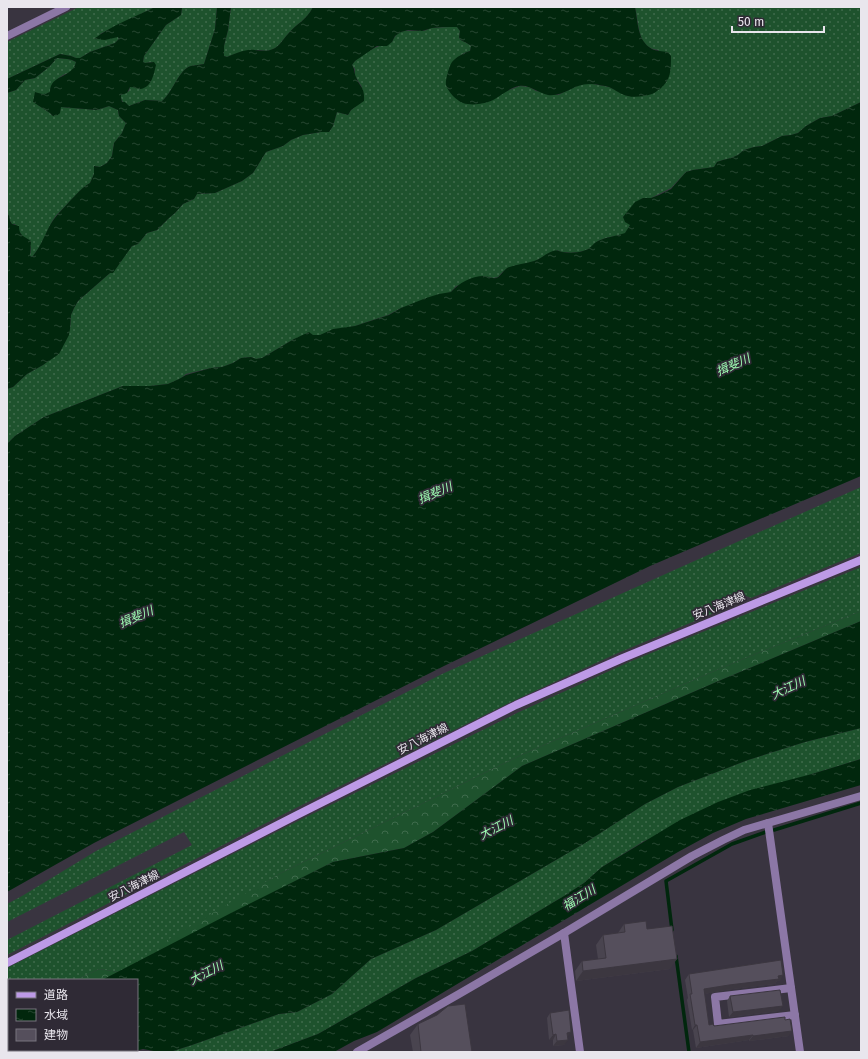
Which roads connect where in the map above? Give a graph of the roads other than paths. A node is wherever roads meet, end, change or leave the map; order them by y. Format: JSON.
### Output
{"nodes":[{"id":1,"x":66,"y":7,"type":"edge"},
{"id":2,"x":7,"y":36,"type":"edge"},
{"id":3,"x":861,"y":560,"type":"edge"},
{"id":4,"x":861,"y":796,"type":"edge"},
{"id":5,"x":768,"y":823,"type":"junction"},
{"id":6,"x":564,"y":933,"type":"junction"},
{"id":7,"x":7,"y":963,"type":"edge"},
{"id":8,"x":791,"y":988,"type":"junction"},
{"id":9,"x":794,"y":1014,"type":"junction"},
{"id":10,"x":359,"y":1051,"type":"edge"},
{"id":11,"x":580,"y":1052,"type":"edge"},
{"id":12,"x":800,"y":1052,"type":"edge"}],
"edges":[{"from":1,"to":2,"type":"street"},
{"from":3,"to":7,"type":"main road","name":"安八海津線"},
{"from":4,"to":5,"type":"street"},
{"from":5,"to":6,"type":"street"},
{"from":5,"to":8,"type":"street"},
{"from":6,"to":10,"type":"street"},
{"from":6,"to":11,"type":"street"},
{"from":8,"to":9,"type":"street"},
{"from":8,"to":9,"type":"street"},
{"from":9,"to":12,"type":"street"}]}
